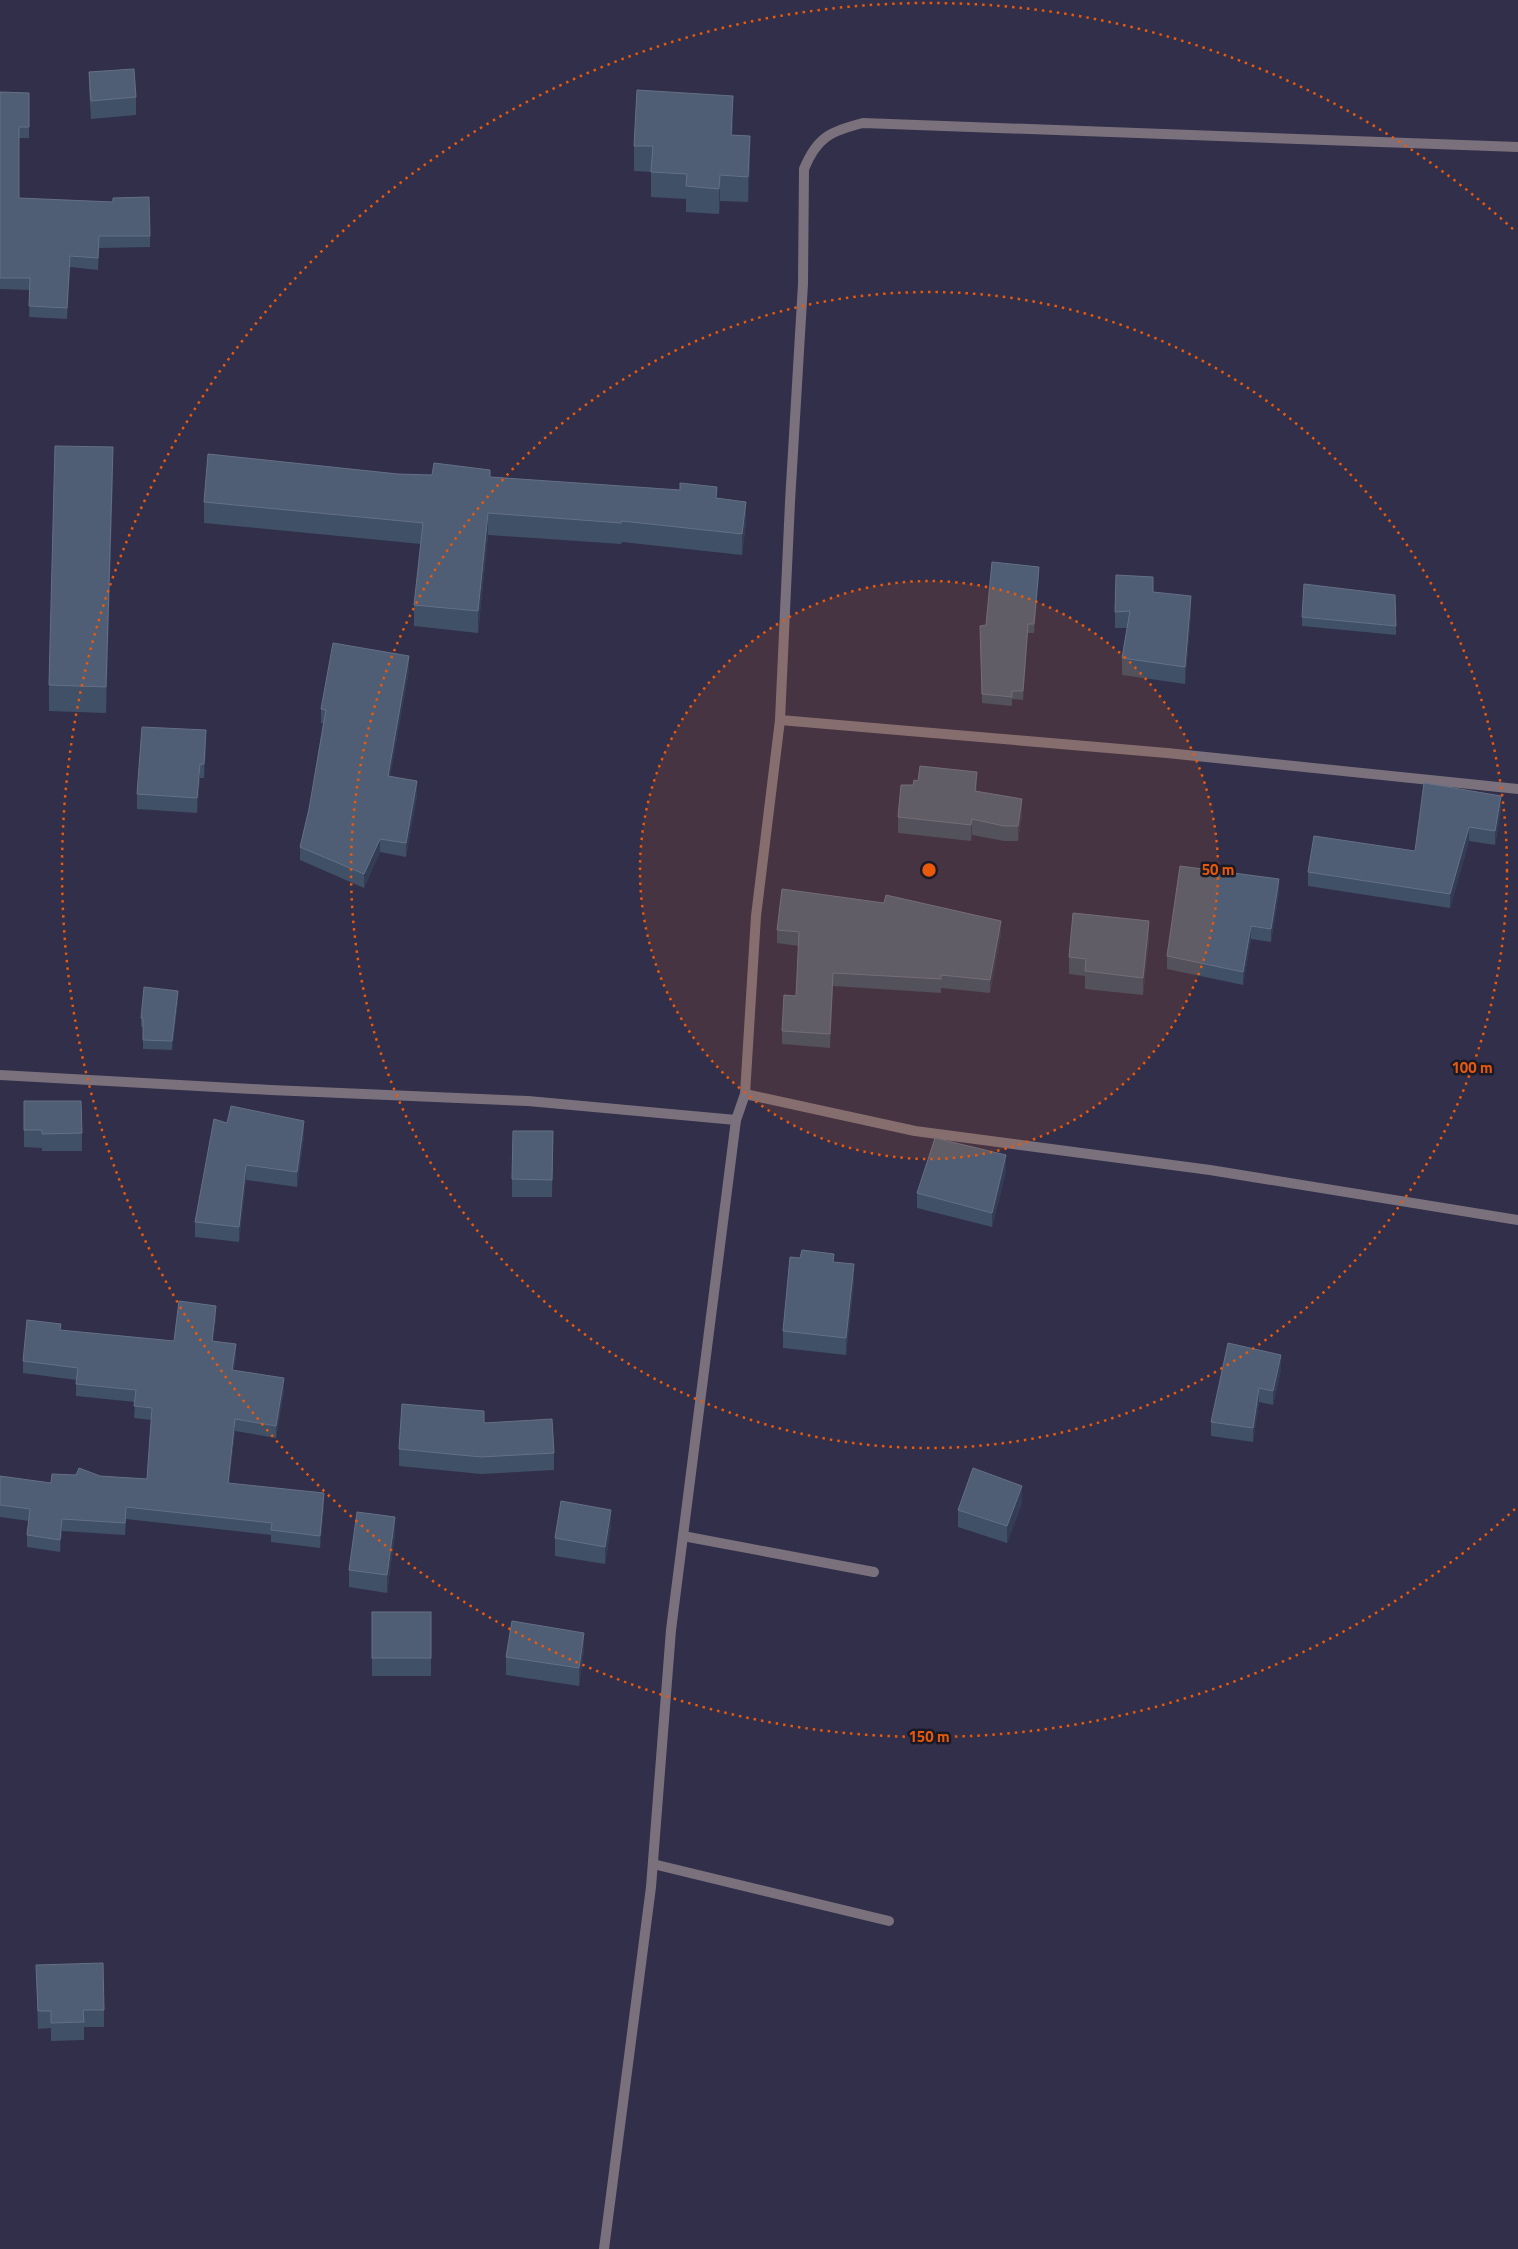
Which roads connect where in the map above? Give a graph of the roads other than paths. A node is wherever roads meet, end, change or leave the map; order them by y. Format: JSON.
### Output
{"nodes":[{"id":1,"x":1518,"y":147,"type":"edge"},
{"id":2,"x":780,"y":720,"type":"junction"},
{"id":3,"x":1518,"y":789,"type":"edge"},
{"id":4,"x":0,"y":1075,"type":"edge"},
{"id":5,"x":745,"y":1094,"type":"junction"},
{"id":6,"x":736,"y":1120,"type":"junction"},
{"id":7,"x":1518,"y":1220,"type":"edge"},
{"id":8,"x":683,"y":1536,"type":"junction"},
{"id":9,"x":874,"y":1572,"type":"dead end"},
{"id":10,"x":653,"y":1864,"type":"junction"},
{"id":11,"x":889,"y":1921,"type":"dead end"},
{"id":12,"x":604,"y":2249,"type":"edge"}],
"edges":[{"from":1,"to":2,"type":"street"},
{"from":2,"to":3,"type":"street"},
{"from":2,"to":5,"type":"street"},
{"from":4,"to":6,"type":"street"},
{"from":5,"to":6,"type":"street"},
{"from":5,"to":7,"type":"street"},
{"from":6,"to":8,"type":"street"},
{"from":8,"to":9,"type":"street"},
{"from":8,"to":10,"type":"street"},
{"from":10,"to":11,"type":"street"},
{"from":10,"to":12,"type":"street"}]}
